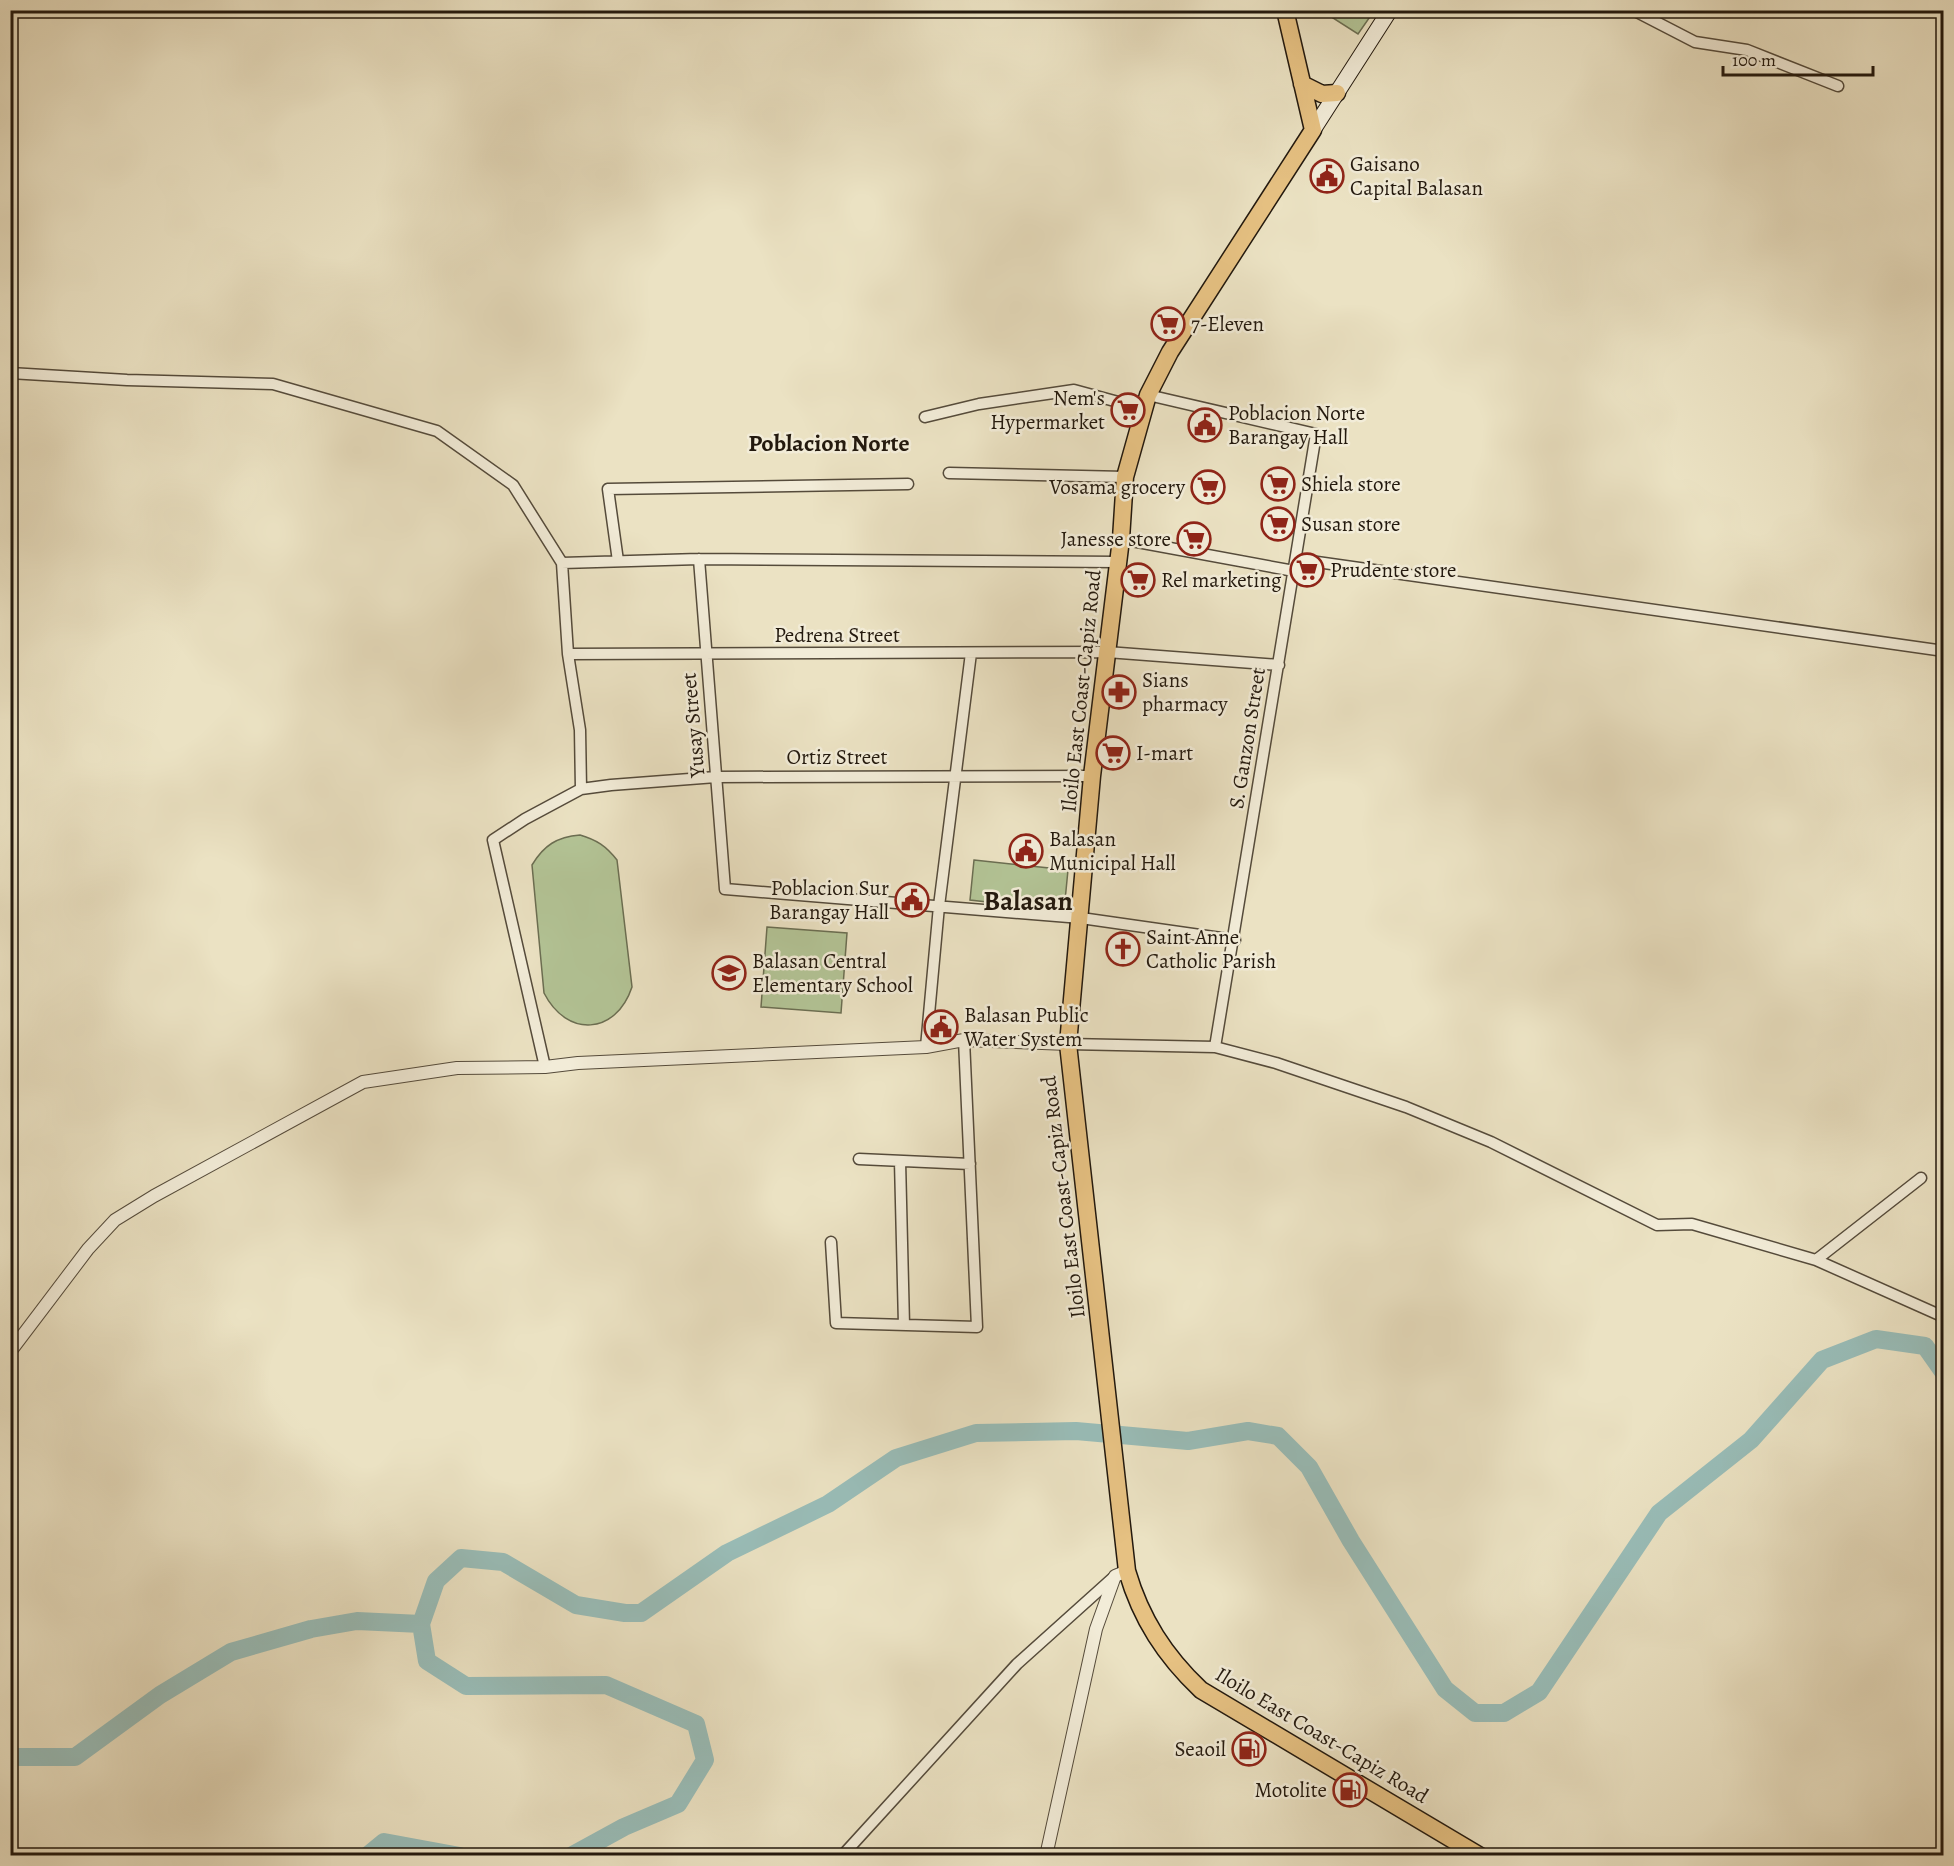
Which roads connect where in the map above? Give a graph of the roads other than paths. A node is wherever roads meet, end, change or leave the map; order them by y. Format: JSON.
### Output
{"nodes":[{"id":1,"x":1285,"y":10,"type":"edge"},
{"id":2,"x":1390,"y":10,"type":"edge"},
{"id":3,"x":1633,"y":10,"type":"edge"},
{"id":4,"x":1302,"y":84,"type":"junction"},
{"id":5,"x":1838,"y":86,"type":"dead end"},
{"id":6,"x":1337,"y":93,"type":"junction"},
{"id":7,"x":1313,"y":130,"type":"junction"},
{"id":8,"x":10,"y":373,"type":"edge"},
{"id":9,"x":1146,"y":402,"type":"junction"},
{"id":10,"x":925,"y":417,"type":"dead end"},
{"id":11,"x":949,"y":473,"type":"dead end"},
{"id":12,"x":1125,"y":477,"type":"junction"},
{"id":13,"x":908,"y":484,"type":"dead end"},
{"id":14,"x":1121,"y":539,"type":"junction"},
{"id":15,"x":699,"y":559,"type":"junction"},
{"id":16,"x":1296,"y":559,"type":"junction"},
{"id":17,"x":618,"y":561,"type":"junction"},
{"id":18,"x":1118,"y":562,"type":"junction"},
{"id":19,"x":562,"y":563,"type":"junction"},
{"id":20,"x":1294,"y":571,"type":"junction"},
{"id":21,"x":1944,"y":651,"type":"edge"},
{"id":22,"x":1107,"y":652,"type":"junction"},
{"id":23,"x":971,"y":653,"type":"junction"},
{"id":24,"x":568,"y":654,"type":"junction"},
{"id":25,"x":707,"y":656,"type":"junction"},
{"id":26,"x":1279,"y":665,"type":"junction"},
{"id":27,"x":1092,"y":776,"type":"junction"},
{"id":28,"x":716,"y":777,"type":"junction"},
{"id":29,"x":955,"y":777,"type":"junction"},
{"id":30,"x":581,"y":789,"type":"junction"},
{"id":31,"x":939,"y":906,"type":"junction"},
{"id":32,"x":1081,"y":918,"type":"junction"},
{"id":33,"x":1235,"y":940,"type":"junction"},
{"id":34,"x":964,"y":1040,"type":"junction"},
{"id":35,"x":1068,"y":1044,"type":"junction"},
{"id":36,"x":926,"y":1047,"type":"junction"},
{"id":37,"x":1215,"y":1047,"type":"junction"},
{"id":38,"x":545,"y":1067,"type":"junction"},
{"id":39,"x":859,"y":1159,"type":"dead end"},
{"id":40,"x":900,"y":1161,"type":"junction"},
{"id":41,"x":970,"y":1164,"type":"junction"},
{"id":42,"x":1921,"y":1178,"type":"dead end"},
{"id":43,"x":831,"y":1242,"type":"dead end"},
{"id":44,"x":1816,"y":1260,"type":"junction"},
{"id":45,"x":1944,"y":1317,"type":"edge"},
{"id":46,"x":904,"y":1325,"type":"junction"},
{"id":47,"x":10,"y":1352,"type":"edge"},
{"id":48,"x":1121,"y":1574,"type":"junction"},
{"id":49,"x":842,"y":1856,"type":"edge"},
{"id":50,"x":1046,"y":1856,"type":"edge"},
{"id":51,"x":1480,"y":1856,"type":"edge"}],
"edges":[{"from":1,"to":4,"type":"main road"},
{"from":2,"to":6,"type":"main road"},
{"from":3,"to":5,"type":"street"},
{"from":4,"to":6,"type":"main road"},
{"from":4,"to":7,"type":"main road"},
{"from":6,"to":7,"type":"main road"},
{"from":7,"to":9,"type":"main road","name":"Iloilo East Coast-Capiz Road"},
{"from":8,"to":19,"type":"street"},
{"from":9,"to":10,"type":"street"},
{"from":9,"to":12,"type":"main road","name":"Iloilo East Coast-Capiz Road"},
{"from":9,"to":16,"type":"street","name":"S. Ganzon Street"},
{"from":11,"to":12,"type":"street"},
{"from":12,"to":14,"type":"main road","name":"Iloilo East Coast-Capiz Road"},
{"from":13,"to":17,"type":"street"},
{"from":14,"to":18,"type":"main road","name":"Iloilo East Coast-Capiz Road"},
{"from":14,"to":20,"type":"street"},
{"from":15,"to":17,"type":"street"},
{"from":15,"to":18,"type":"street"},
{"from":15,"to":25,"type":"street","name":"Yusay Street"},
{"from":16,"to":20,"type":"street","name":"S. Ganzon Street"},
{"from":16,"to":21,"type":"street"},
{"from":17,"to":19,"type":"street"},
{"from":18,"to":22,"type":"main road","name":"Iloilo East Coast-Capiz Road"},
{"from":19,"to":24,"type":"street"},
{"from":20,"to":26,"type":"street","name":"S. Ganzon Street"},
{"from":22,"to":23,"type":"street","name":"Pedrena Street"},
{"from":22,"to":26,"type":"street","name":"Pedrena Street"},
{"from":22,"to":27,"type":"main road","name":"Iloilo East Coast-Capiz Road"},
{"from":23,"to":25,"type":"street","name":"Pedrena Street"},
{"from":23,"to":29,"type":"street"},
{"from":24,"to":25,"type":"street","name":"Pedrena Street"},
{"from":24,"to":30,"type":"street"},
{"from":25,"to":28,"type":"street","name":"Yusay Street"},
{"from":26,"to":33,"type":"street","name":"S. Ganzon Street"},
{"from":27,"to":29,"type":"street","name":"Ortiz Street"},
{"from":27,"to":32,"type":"main road","name":"Iloilo East Coast-Capiz Road"},
{"from":28,"to":29,"type":"street","name":"Ortiz Street"},
{"from":28,"to":30,"type":"street","name":"Ortiz Street"},
{"from":28,"to":31,"type":"street","name":"Yusay Street"},
{"from":29,"to":31,"type":"street"},
{"from":30,"to":38,"type":"street"},
{"from":31,"to":32,"type":"street"},
{"from":31,"to":36,"type":"street"},
{"from":32,"to":33,"type":"street"},
{"from":32,"to":35,"type":"main road","name":"Iloilo East Coast-Capiz Road"},
{"from":33,"to":37,"type":"street","name":"S. Ganzon Street"},
{"from":34,"to":35,"type":"street"},
{"from":34,"to":36,"type":"street"},
{"from":34,"to":41,"type":"street"},
{"from":35,"to":37,"type":"street"},
{"from":35,"to":48,"type":"main road","name":"Iloilo East Coast-Capiz Road"},
{"from":36,"to":38,"type":"street"},
{"from":37,"to":44,"type":"street"},
{"from":38,"to":47,"type":"street"},
{"from":39,"to":40,"type":"street"},
{"from":40,"to":41,"type":"street"},
{"from":40,"to":46,"type":"street"},
{"from":41,"to":46,"type":"street"},
{"from":42,"to":44,"type":"street"},
{"from":43,"to":46,"type":"street"},
{"from":44,"to":45,"type":"street"},
{"from":48,"to":49,"type":"street"},
{"from":48,"to":50,"type":"street"},
{"from":48,"to":51,"type":"main road","name":"Iloilo East Coast-Capiz Road"}]}
